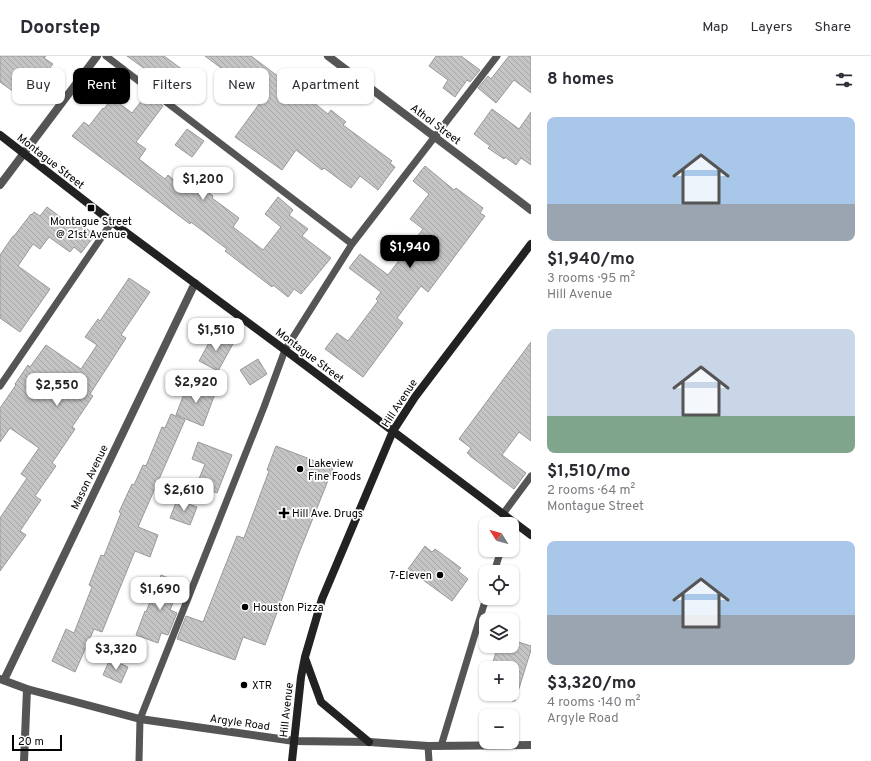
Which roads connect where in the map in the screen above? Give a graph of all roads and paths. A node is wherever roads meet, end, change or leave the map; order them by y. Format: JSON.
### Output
{"nodes":[{"id":1,"x":97,"y":56,"type":"edge"},
{"id":2,"x":106,"y":56,"type":"edge"},
{"id":3,"x":328,"y":56,"type":"edge"},
{"id":4,"x":497,"y":56,"type":"edge"},
{"id":5,"x":0,"y":135,"type":"edge"},
{"id":6,"x":435,"y":137,"type":"junction"},
{"id":7,"x":24,"y":153,"type":"junction"},
{"id":8,"x":0,"y":185,"type":"edge"},
{"id":9,"x":531,"y":210,"type":"edge"},
{"id":10,"x":112,"y":222,"type":"junction"},
{"id":11,"x":352,"y":244,"type":"junction"},
{"id":12,"x":531,"y":244,"type":"edge"},
{"id":13,"x":195,"y":283,"type":"junction"},
{"id":14,"x":285,"y":350,"type":"junction"},
{"id":15,"x":0,"y":386,"type":"edge"},
{"id":16,"x":393,"y":431,"type":"junction"},
{"id":17,"x":531,"y":476,"type":"edge"},
{"id":18,"x":503,"y":514,"type":"junction"},
{"id":19,"x":505,"y":517,"type":"edge"},
{"id":20,"x":519,"y":528,"type":"edge"},
{"id":21,"x":531,"y":535,"type":"edge"},
{"id":22,"x":484,"y":605,"type":"edge"},
{"id":23,"x":305,"y":657,"type":"junction"},
{"id":24,"x":2,"y":679,"type":"edge"},
{"id":25,"x":27,"y":689,"type":"junction"},
{"id":26,"x":140,"y":719,"type":"junction"},
{"id":27,"x":294,"y":741,"type":"junction"},
{"id":28,"x":369,"y":742,"type":"junction"},
{"id":29,"x":531,"y":745,"type":"edge"},
{"id":30,"x":428,"y":746,"type":"junction"},
{"id":31,"x":441,"y":746,"type":"junction"},
{"id":32,"x":24,"y":761,"type":"edge"},
{"id":33,"x":139,"y":761,"type":"edge"},
{"id":34,"x":292,"y":761,"type":"edge"},
{"id":35,"x":429,"y":761,"type":"edge"}],
"edges":[{"from":1,"to":7,"type":"street"},
{"from":2,"to":11,"type":"lane"},
{"from":3,"to":6,"type":"street","name":"Athol Street"},
{"from":4,"to":6,"type":"lane"},
{"from":5,"to":7,"type":"street","name":"Montague Street"},
{"from":6,"to":9,"type":"street","name":"Athol Street"},
{"from":6,"to":11,"type":"lane"},
{"from":7,"to":8,"type":"street"},
{"from":7,"to":10,"type":"street","name":"Montague Street"},
{"from":10,"to":13,"type":"street","name":"Montague Street"},
{"from":10,"to":15,"type":"lane"},
{"from":11,"to":14,"type":"lane"},
{"from":12,"to":16,"type":"street","name":"Hill Avenue"},
{"from":13,"to":14,"type":"street","name":"Montague Street"},
{"from":13,"to":24,"type":"street","name":"Mason Avenue"},
{"from":14,"to":16,"type":"street","name":"Montague Street"},
{"from":14,"to":26,"type":"lane"},
{"from":16,"to":18,"type":"street","name":"Montague Street"},
{"from":16,"to":23,"type":"street","name":"Hill Avenue"},
{"from":17,"to":18,"type":"lane"},
{"from":18,"to":19,"type":"street","name":"Montague Street"},
{"from":20,"to":21,"type":"street","name":"Montague Street"},
{"from":22,"to":31,"type":"lane"},
{"from":23,"to":27,"type":"street","name":"Hill Avenue"},
{"from":23,"to":28,"type":"street"},
{"from":24,"to":25,"type":"street","name":"Argyle Road"},
{"from":25,"to":26,"type":"street","name":"Argyle Road"},
{"from":25,"to":32,"type":"street"},
{"from":26,"to":27,"type":"street","name":"Argyle Road"},
{"from":26,"to":33,"type":"lane"},
{"from":27,"to":28,"type":"street","name":"Argyle Road"},
{"from":27,"to":34,"type":"street","name":"Hill Avenue"},
{"from":28,"to":30,"type":"street","name":"Argyle Road"},
{"from":29,"to":31,"type":"street","name":"Argyle Road"},
{"from":30,"to":31,"type":"street","name":"Argyle Road"},
{"from":30,"to":35,"type":"lane"}]}
